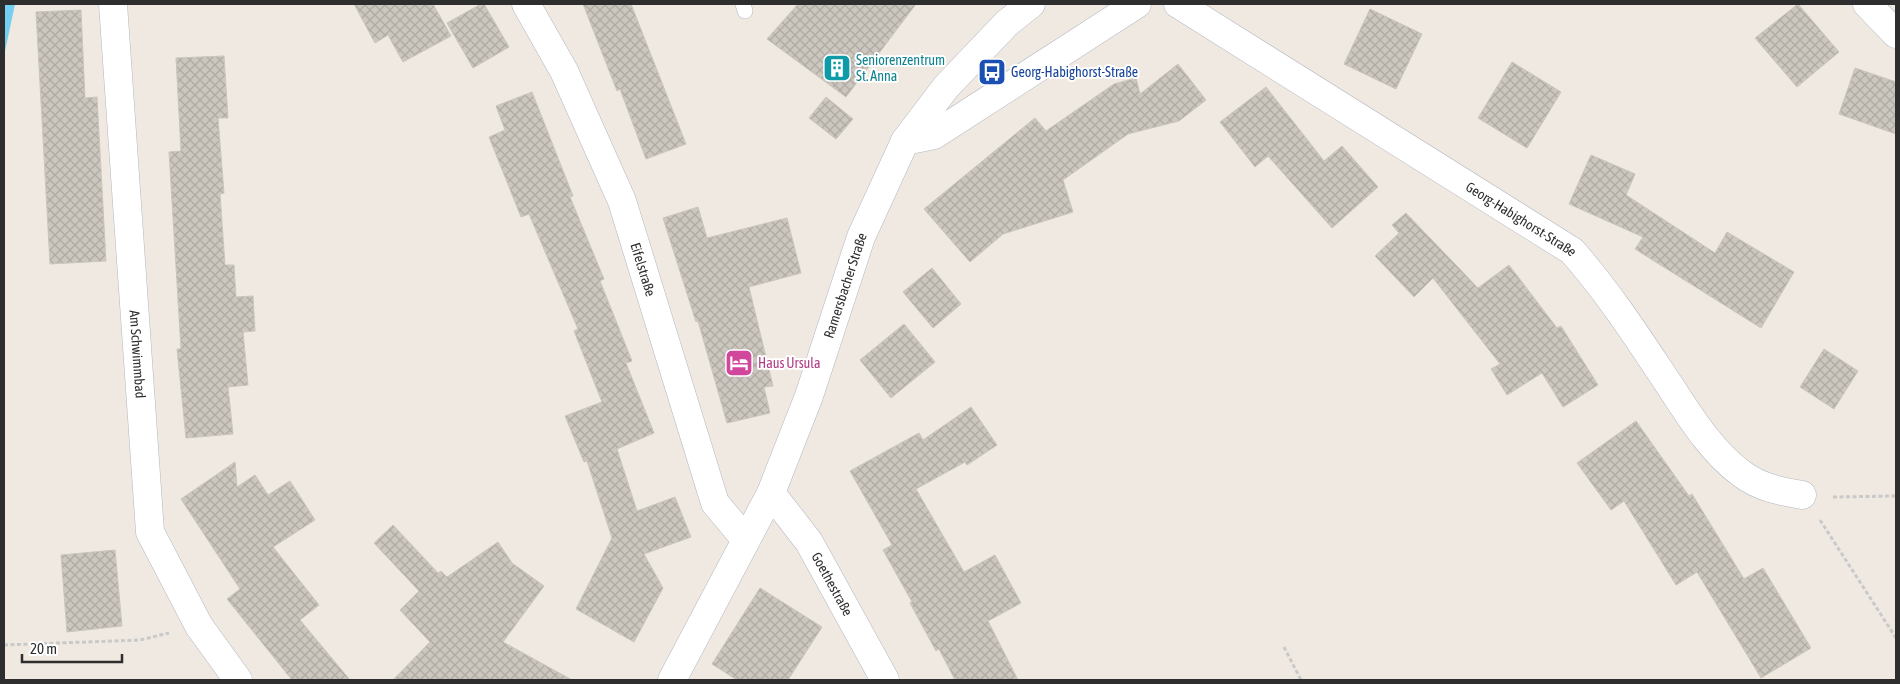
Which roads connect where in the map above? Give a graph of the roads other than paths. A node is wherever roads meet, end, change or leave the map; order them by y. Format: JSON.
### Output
{"nodes":[{"id":1,"x":113,"y":4,"type":"edge"},
{"id":2,"x":526,"y":4,"type":"edge"},
{"id":3,"x":1031,"y":4,"type":"edge"},
{"id":4,"x":1137,"y":4,"type":"edge"},
{"id":5,"x":1178,"y":4,"type":"edge"},
{"id":6,"x":1867,"y":4,"type":"edge"},
{"id":7,"x":1896,"y":34,"type":"edge"},
{"id":8,"x":905,"y":141,"type":"junction"},
{"id":9,"x":771,"y":493,"type":"junction"},
{"id":10,"x":1802,"y":495,"type":"road end"},
{"id":11,"x":746,"y":540,"type":"junction"},
{"id":12,"x":238,"y":680,"type":"edge"},
{"id":13,"x":672,"y":680,"type":"edge"},
{"id":14,"x":885,"y":680,"type":"edge"}],
"edges":[{"from":1,"to":12,"type":"street","name":"Am Schwimmbad"},
{"from":2,"to":11,"type":"street","name":"Eifelstraße"},
{"from":3,"to":8,"type":"street","name":"Ramersbacher Straße"},
{"from":4,"to":8,"type":"street"},
{"from":5,"to":10,"type":"street","name":"Georg-Habighorst-Straße"},
{"from":6,"to":7,"type":"street"},
{"from":8,"to":9,"type":"street","name":"Ramersbacher Straße"},
{"from":9,"to":11,"type":"street","name":"Ramersbacher Straße"},
{"from":9,"to":14,"type":"street","name":"Goethestraße"},
{"from":11,"to":13,"type":"street","name":"Ramersbacher Straße"}]}
